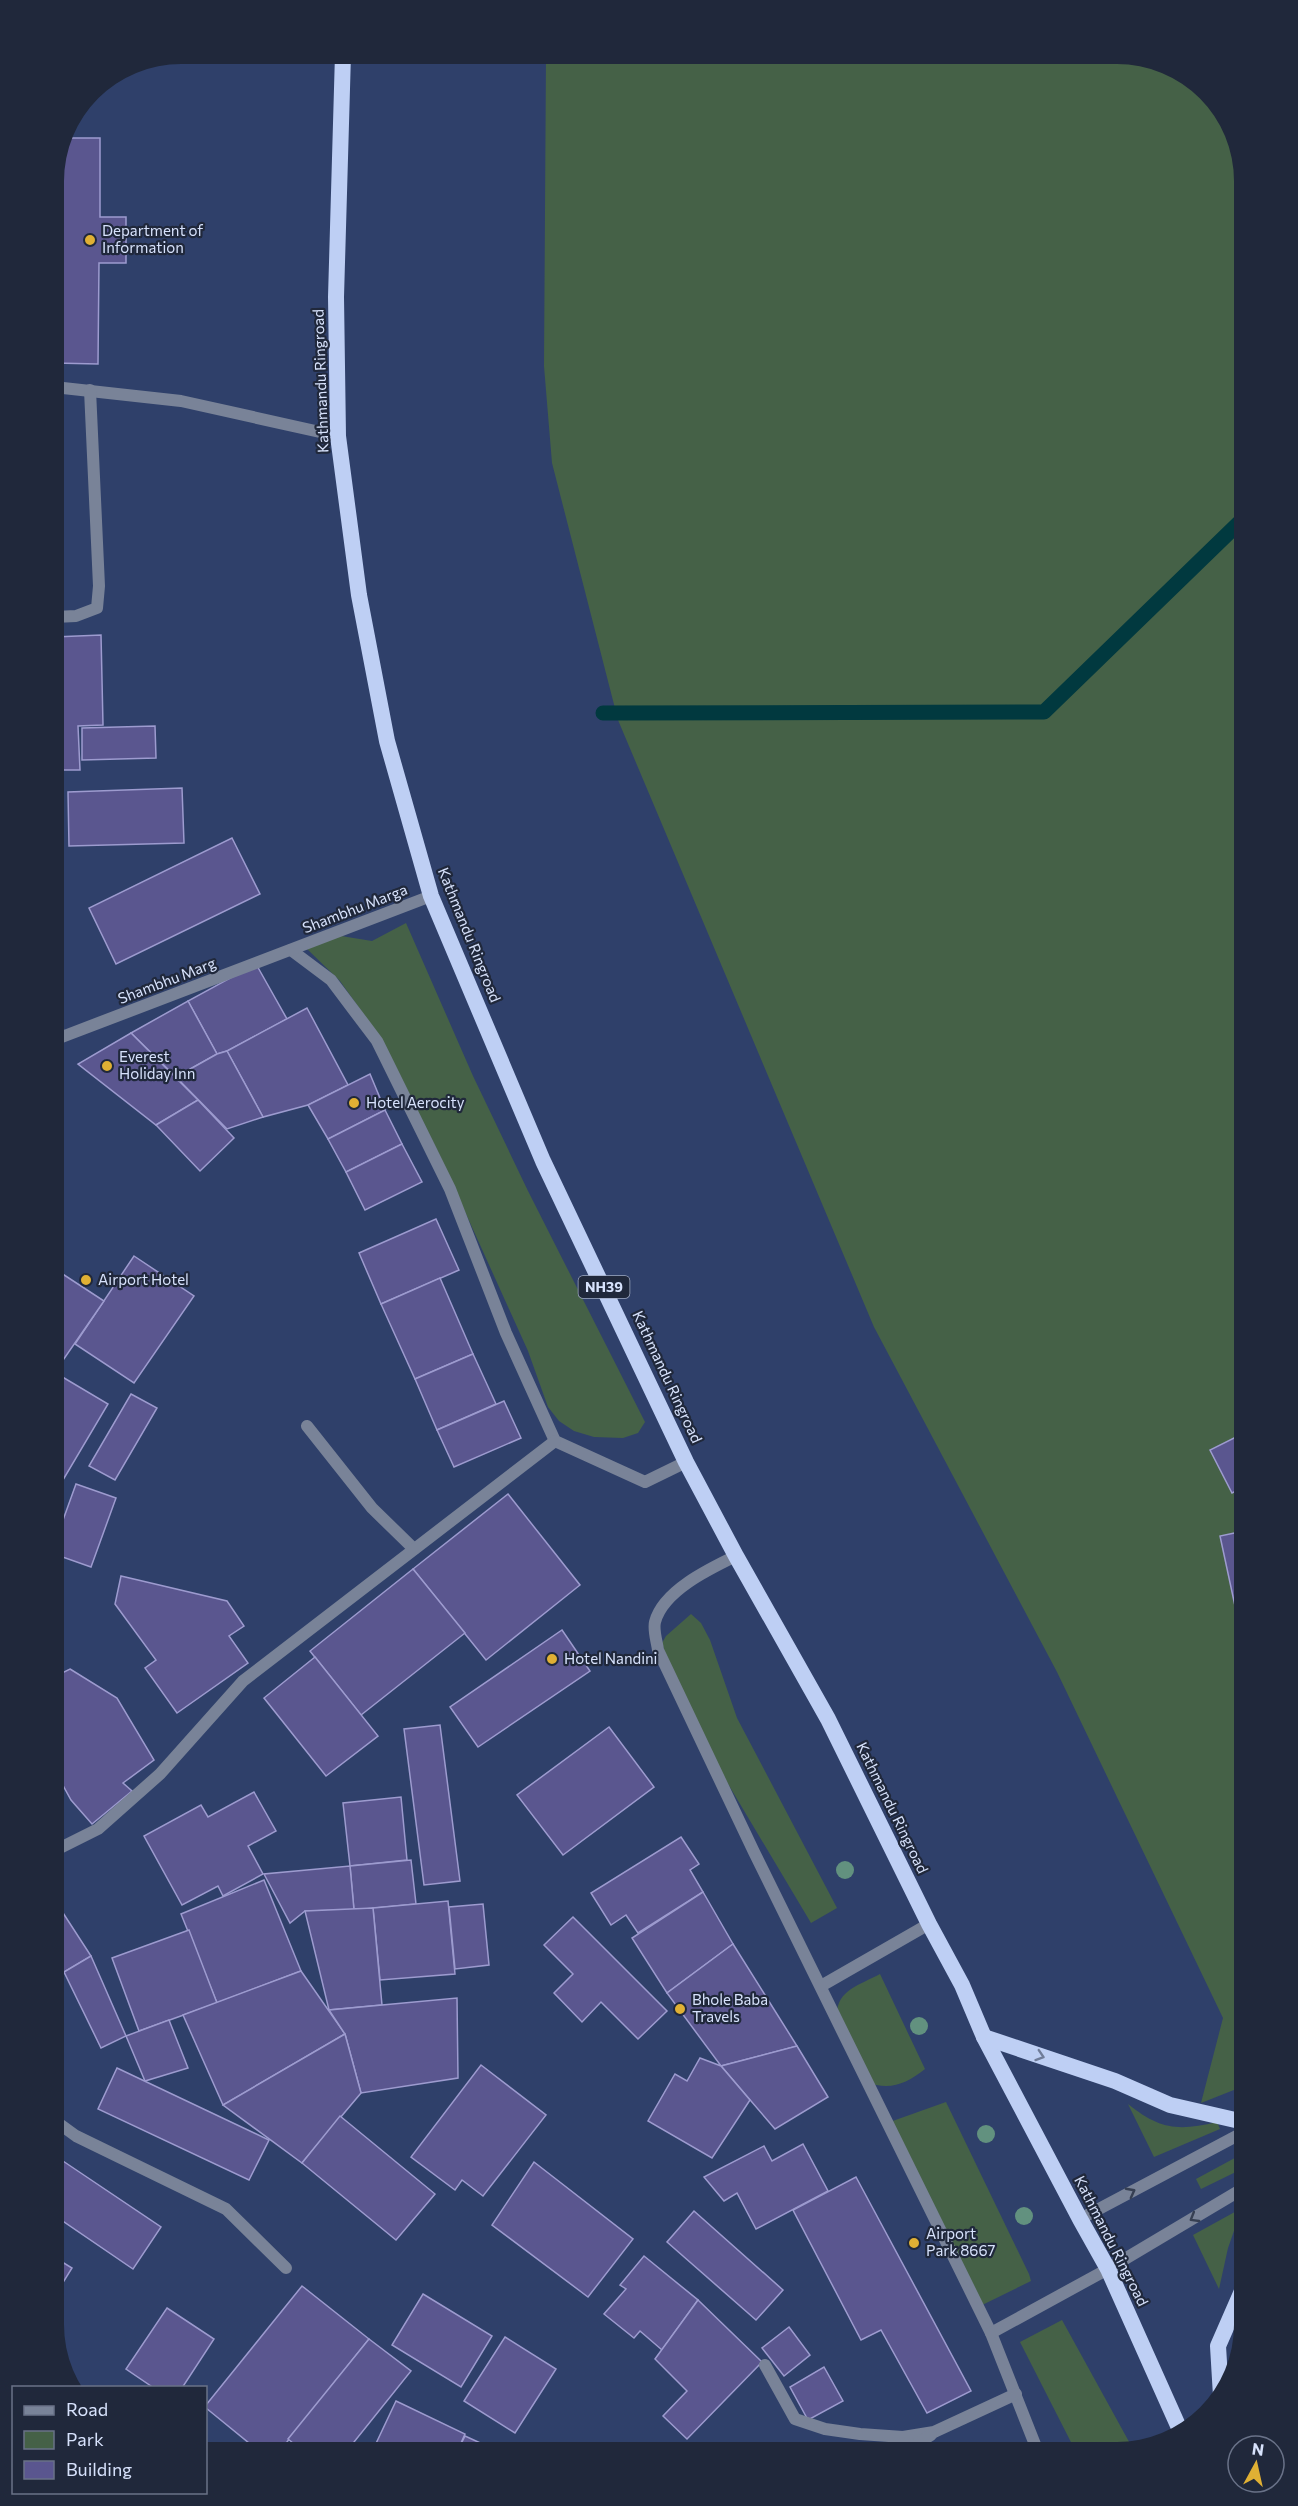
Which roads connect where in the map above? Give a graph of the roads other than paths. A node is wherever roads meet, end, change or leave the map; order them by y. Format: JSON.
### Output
{"nodes":[{"id":1,"x":343,"y":64,"type":"edge"},
{"id":2,"x":65,"y":388,"type":"edge"},
{"id":3,"x":90,"y":390,"type":"junction"},
{"id":4,"x":338,"y":436,"type":"junction"},
{"id":5,"x":65,"y":616,"type":"edge"},
{"id":6,"x":431,"y":896,"type":"junction"},
{"id":7,"x":291,"y":950,"type":"junction"},
{"id":8,"x":65,"y":1036,"type":"edge"},
{"id":9,"x":307,"y":1426,"type":"dead end"},
{"id":10,"x":555,"y":1441,"type":"junction"},
{"id":11,"x":686,"y":1462,"type":"junction"},
{"id":12,"x":414,"y":1549,"type":"junction"},
{"id":13,"x":736,"y":1556,"type":"junction"},
{"id":14,"x":64,"y":1846,"type":"edge"},
{"id":15,"x":929,"y":1924,"type":"junction"},
{"id":16,"x":821,"y":1986,"type":"junction"},
{"id":17,"x":984,"y":2037,"type":"junction"},
{"id":18,"x":1234,"y":2120,"type":"edge"},
{"id":19,"x":64,"y":2127,"type":"edge"},
{"id":20,"x":1234,"y":2137,"type":"edge"},
{"id":21,"x":1234,"y":2194,"type":"edge"},
{"id":22,"x":1080,"y":2219,"type":"junction"},
{"id":23,"x":286,"y":2268,"type":"dead end"},
{"id":24,"x":1108,"y":2269,"type":"junction"},
{"id":25,"x":1234,"y":2310,"type":"edge"},
{"id":26,"x":991,"y":2333,"type":"junction"},
{"id":27,"x":765,"y":2365,"type":"dead end"},
{"id":28,"x":1220,"y":2378,"type":"edge"},
{"id":29,"x":1016,"y":2394,"type":"junction"},
{"id":30,"x":1177,"y":2424,"type":"edge"},
{"id":31,"x":934,"y":2432,"type":"junction"},
{"id":32,"x":919,"y":2442,"type":"edge"},
{"id":33,"x":1034,"y":2442,"type":"edge"}],
"edges":[{"from":1,"to":4,"type":"highway","name":"Kathmandu Ringroad","number":"NH39"},
{"from":2,"to":3,"type":"street"},
{"from":3,"to":4,"type":"street"},
{"from":3,"to":5,"type":"street"},
{"from":4,"to":6,"type":"highway","name":"Kathmandu Ringroad","number":"NH39"},
{"from":6,"to":7,"type":"street","name":"Shambhu Marga"},
{"from":6,"to":11,"type":"highway","name":"Kathmandu Ringroad","number":"NH39"},
{"from":7,"to":8,"type":"street","name":"Shambhu Marg"},
{"from":7,"to":10,"type":"street"},
{"from":9,"to":12,"type":"street"},
{"from":10,"to":11,"type":"street"},
{"from":10,"to":12,"type":"street"},
{"from":11,"to":13,"type":"highway","name":"Kathmandu Ringroad","number":"NH39"},
{"from":12,"to":14,"type":"street"},
{"from":13,"to":15,"type":"highway","name":"Kathmandu Ringroad","number":"NH39"},
{"from":13,"to":16,"type":"street"},
{"from":15,"to":16,"type":"street"},
{"from":15,"to":17,"type":"highway","name":"Kathmandu Ringroad","number":"NH39"},
{"from":16,"to":26,"type":"street"},
{"from":17,"to":18,"type":"highway","one_way":true},
{"from":17,"to":22,"type":"highway","name":"Kathmandu Ringroad","number":"NH39"},
{"from":19,"to":23,"type":"street"},
{"from":22,"to":20,"type":"street","one_way":true},
{"from":21,"to":24,"type":"street","one_way":true},
{"from":22,"to":24,"type":"highway","name":"Kathmandu Ringroad","number":"NH39"},
{"from":24,"to":26,"type":"street"},
{"from":24,"to":30,"type":"highway","name":"Kathmandu Ringroad","number":"NH39"},
{"from":25,"to":28,"type":"highway"},
{"from":26,"to":29,"type":"street"},
{"from":27,"to":31,"type":"street"},
{"from":29,"to":31,"type":"street"},
{"from":29,"to":33,"type":"street"},
{"from":31,"to":32,"type":"street"}]}
